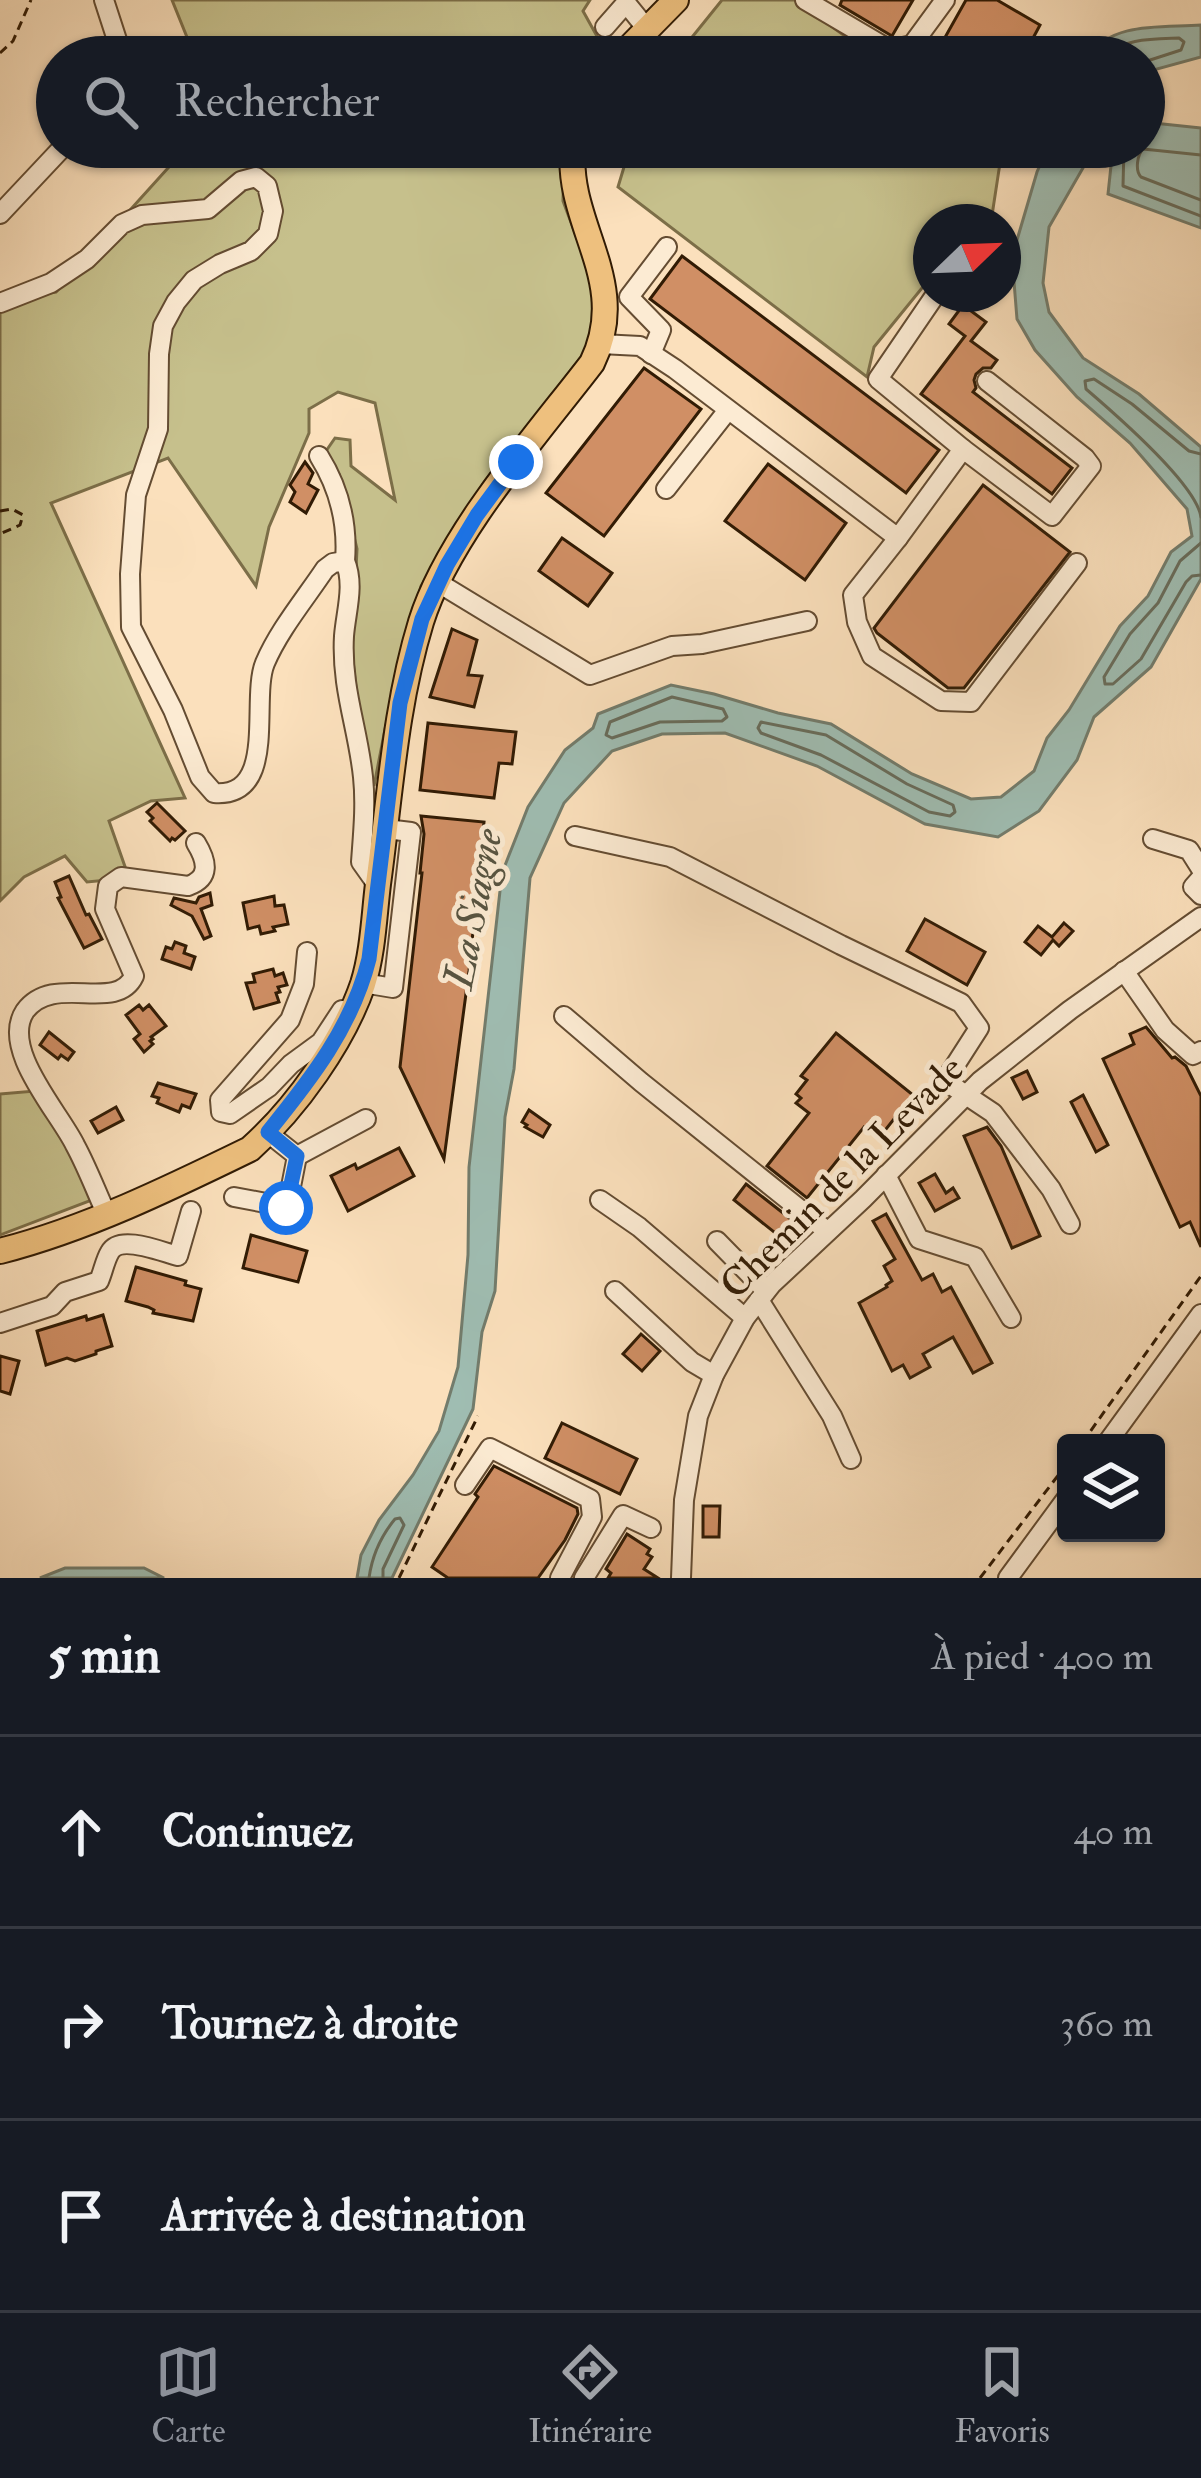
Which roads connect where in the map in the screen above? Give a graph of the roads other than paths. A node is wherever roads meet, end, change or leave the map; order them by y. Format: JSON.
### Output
{"nodes":[{"id":1,"x":104,"y":0,"type":"edge"},
{"id":2,"x":676,"y":0,"type":"edge"},
{"id":3,"x":805,"y":0,"type":"edge"},
{"id":4,"x":945,"y":0,"type":"edge"},
{"id":5,"x":605,"y":27,"type":"dead end"},
{"id":6,"x":647,"y":29,"type":"junction"},
{"id":7,"x":116,"y":36,"type":"edge"},
{"id":8,"x":640,"y":36,"type":"edge"},
{"id":9,"x":866,"y":36,"type":"edge"},
{"id":10,"x":919,"y":36,"type":"edge"},
{"id":11,"x":43,"y":168,"type":"edge"},
{"id":12,"x":573,"y":168,"type":"edge"},
{"id":13,"x":0,"y":214,"type":"edge"},
{"id":14,"x":667,"y":247,"type":"dead end"},
{"id":15,"x":0,"y":303,"type":"edge"},
{"id":16,"x":924,"y":312,"type":"edge"},
{"id":17,"x":601,"y":344,"type":"junction"},
{"id":18,"x":651,"y":354,"type":"junction"},
{"id":19,"x":988,"y":380,"type":"dead end"},
{"id":20,"x":728,"y":410,"type":"junction"},
{"id":21,"x":963,"y":449,"type":"junction"},
{"id":22,"x":319,"y":456,"type":"dead end"},
{"id":23,"x":666,"y":489,"type":"dead end"},
{"id":24,"x":898,"y":538,"type":"junction"},
{"id":25,"x":345,"y":561,"type":"junction"},
{"id":26,"x":1077,"y":563,"type":"dead end"},
{"id":27,"x":437,"y":582,"type":"junction"},
{"id":28,"x":807,"y":621,"type":"dead end"},
{"id":29,"x":386,"y":829,"type":"junction"},
{"id":30,"x":575,"y":836,"type":"dead end"},
{"id":31,"x":1153,"y":839,"type":"dead end"},
{"id":32,"x":196,"y":843,"type":"dead end"},
{"id":33,"x":1201,"y":874,"type":"edge"},
{"id":34,"x":378,"y":886,"type":"junction"},
{"id":35,"x":1201,"y":895,"type":"edge"},
{"id":36,"x":1201,"y":917,"type":"edge"},
{"id":37,"x":307,"y":952,"type":"dead end"},
{"id":38,"x":1124,"y":971,"type":"junction"},
{"id":39,"x":361,"y":989,"type":"junction"},
{"id":40,"x":564,"y":1016,"type":"dead end"},
{"id":41,"x":1201,"y":1051,"type":"edge"},
{"id":42,"x":964,"y":1096,"type":"junction"},
{"id":43,"x":367,"y":1120,"type":"dead end"},
{"id":44,"x":268,"y":1132,"type":"junction"},
{"id":45,"x":297,"y":1156,"type":"junction"},
{"id":46,"x":886,"y":1175,"type":"junction"},
{"id":47,"x":234,"y":1197,"type":"dead end"},
{"id":48,"x":600,"y":1200,"type":"dead end"},
{"id":49,"x":191,"y":1211,"type":"dead end"},
{"id":50,"x":106,"y":1214,"type":"junction"},
{"id":51,"x":1070,"y":1224,"type":"dead end"},
{"id":52,"x":827,"y":1231,"type":"junction"},
{"id":53,"x":717,"y":1241,"type":"dead end"},
{"id":54,"x":0,"y":1251,"type":"edge"},
{"id":55,"x":615,"y":1291,"type":"dead end"},
{"id":56,"x":763,"y":1295,"type":"junction"},
{"id":57,"x":1201,"y":1314,"type":"edge"},
{"id":58,"x":745,"y":1318,"type":"junction"},
{"id":59,"x":1011,"y":1318,"type":"dead end"},
{"id":60,"x":0,"y":1323,"type":"edge"},
{"id":61,"x":714,"y":1375,"type":"junction"},
{"id":62,"x":1114,"y":1434,"type":"edge"},
{"id":63,"x":851,"y":1459,"type":"dead end"},
{"id":64,"x":465,"y":1485,"type":"dead end"},
{"id":65,"x":1057,"y":1511,"type":"edge"},
{"id":66,"x":651,"y":1528,"type":"dead end"},
{"id":67,"x":560,"y":1578,"type":"edge"},
{"id":68,"x":584,"y":1578,"type":"edge"},
{"id":69,"x":681,"y":1578,"type":"edge"},
{"id":70,"x":1008,"y":1578,"type":"edge"}],
"edges":[{"from":1,"to":7,"type":"street"},
{"from":2,"to":6,"type":"main road"},
{"from":3,"to":9,"type":"street"},
{"from":4,"to":10,"type":"street"},
{"from":5,"to":6,"type":"street"},
{"from":6,"to":8,"type":"main road"},
{"from":11,"to":13,"type":"street"},
{"from":12,"to":17,"type":"main road"},
{"from":14,"to":18,"type":"street"},
{"from":15,"to":25,"type":"street"},
{"from":16,"to":21,"type":"street"},
{"from":17,"to":18,"type":"street"},
{"from":17,"to":27,"type":"main road"},
{"from":18,"to":20,"type":"street"},
{"from":19,"to":21,"type":"street"},
{"from":20,"to":23,"type":"street"},
{"from":20,"to":24,"type":"street"},
{"from":21,"to":24,"type":"street"},
{"from":22,"to":25,"type":"street"},
{"from":24,"to":26,"type":"street"},
{"from":25,"to":34,"type":"street"},
{"from":27,"to":28,"type":"street"},
{"from":27,"to":29,"type":"main road"},
{"from":29,"to":34,"type":"main road"},
{"from":29,"to":39,"type":"street"},
{"from":30,"to":42,"type":"street"},
{"from":31,"to":33,"type":"street"},
{"from":32,"to":50,"type":"street"},
{"from":33,"to":35,"type":"street"},
{"from":34,"to":39,"type":"main road"},
{"from":36,"to":38,"type":"street","name":"Chemin de la Levade"},
{"from":37,"to":39,"type":"street"},
{"from":38,"to":41,"type":"street"},
{"from":38,"to":42,"type":"street","name":"Chemin de la Levade"},
{"from":39,"to":44,"type":"main road"},
{"from":40,"to":52,"type":"street"},
{"from":42,"to":46,"type":"street","name":"Chemin de la Levade"},
{"from":42,"to":51,"type":"street"},
{"from":43,"to":45,"type":"street"},
{"from":44,"to":45,"type":"street"},
{"from":44,"to":50,"type":"main road"},
{"from":45,"to":47,"type":"street"},
{"from":46,"to":52,"type":"street","name":"Chemin de la Levade"},
{"from":46,"to":59,"type":"street"},
{"from":48,"to":58,"type":"street"},
{"from":49,"to":60,"type":"street"},
{"from":50,"to":54,"type":"main road"},
{"from":52,"to":56,"type":"street","name":"Chemin de la Levade"},
{"from":53,"to":56,"type":"street"},
{"from":55,"to":61,"type":"street"},
{"from":56,"to":58,"type":"street","name":"Chemin de la Levade"},
{"from":56,"to":63,"type":"street"},
{"from":57,"to":62,"type":"street"},
{"from":58,"to":61,"type":"street","name":"Chemin de la Levade"},
{"from":61,"to":69,"type":"street","name":"Chemin de la Levade"},
{"from":64,"to":67,"type":"street"},
{"from":65,"to":70,"type":"street"},
{"from":66,"to":68,"type":"street"}]}
